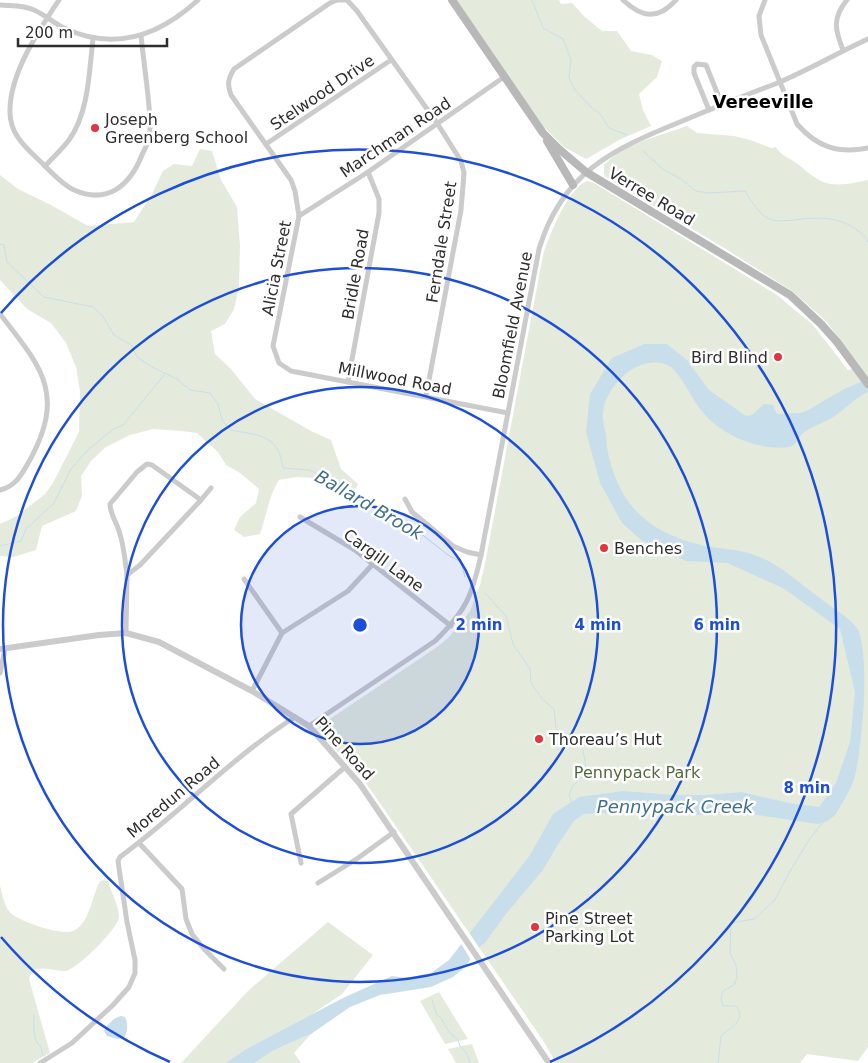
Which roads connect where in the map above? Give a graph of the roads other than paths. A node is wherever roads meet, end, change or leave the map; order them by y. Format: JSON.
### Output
{"nodes":[{"id":1,"x":59,"y":0,"type":"edge"},
{"id":2,"x":198,"y":0,"type":"edge"},
{"id":3,"x":452,"y":0,"type":"edge"},
{"id":4,"x":623,"y":0,"type":"edge"},
{"id":5,"x":676,"y":0,"type":"edge"},
{"id":6,"x":765,"y":0,"type":"edge"},
{"id":7,"x":847,"y":0,"type":"edge"},
{"id":8,"x":0,"y":5,"type":"edge"},
{"id":9,"x":47,"y":18,"type":"junction"},
{"id":10,"x":141,"y":35,"type":"junction"},
{"id":11,"x":93,"y":39,"type":"junction"},
{"id":12,"x":868,"y":39,"type":"edge"},
{"id":13,"x":844,"y":50,"type":"junction"},
{"id":14,"x":391,"y":60,"type":"junction"},
{"id":15,"x":230,"y":76,"type":"joint"},
{"id":16,"x":504,"y":77,"type":"junction"},
{"id":17,"x":778,"y":82,"type":"junction"},
{"id":18,"x":722,"y":104,"type":"junction"},
{"id":19,"x":709,"y":110,"type":"junction"},
{"id":20,"x":437,"y":124,"type":"junction"},
{"id":21,"x":543,"y":133,"type":"junction"},
{"id":22,"x":266,"y":144,"type":"junction"},
{"id":23,"x":868,"y":148,"type":"edge"},
{"id":24,"x":45,"y":166,"type":"junction"},
{"id":25,"x":368,"y":172,"type":"junction"},
{"id":26,"x":586,"y":172,"type":"junction"},
{"id":27,"x":573,"y":185,"type":"junction"},
{"id":28,"x":299,"y":216,"type":"junction"},
{"id":29,"x":0,"y":314,"type":"edge"},
{"id":30,"x":279,"y":363,"type":"joint"},
{"id":31,"x":348,"y":381,"type":"junction"},
{"id":32,"x":868,"y":384,"type":"edge"},
{"id":33,"x":426,"y":396,"type":"junction"},
{"id":34,"x":508,"y":413,"type":"junction"},
{"id":35,"x":211,"y":488,"type":"dead end"},
{"id":36,"x":0,"y":490,"type":"edge"},
{"id":37,"x":404,"y":499,"type":"dead end"},
{"id":38,"x":201,"y":500,"type":"junction"},
{"id":39,"x":300,"y":517,"type":"dead end"},
{"id":40,"x":481,"y":555,"type":"junction"},
{"id":41,"x":373,"y":564,"type":"junction"},
{"id":42,"x":127,"y":575,"type":"junction"},
{"id":43,"x":244,"y":579,"type":"dead end"},
{"id":44,"x":451,"y":626,"type":"junction"},
{"id":45,"x":126,"y":633,"type":"junction"},
{"id":46,"x":282,"y":633,"type":"junction"},
{"id":47,"x":2,"y":649,"type":"edge"},
{"id":48,"x":0,"y":673,"type":"edge"},
{"id":49,"x":252,"y":691,"type":"junction"},
{"id":50,"x":295,"y":717,"type":"junction"},
{"id":51,"x":309,"y":726,"type":"junction"},
{"id":52,"x":345,"y":766,"type":"junction"},
{"id":53,"x":394,"y":832,"type":"junction"},
{"id":54,"x":139,"y":843,"type":"junction"},
{"id":55,"x":301,"y":862,"type":"dead end"},
{"id":56,"x":318,"y":883,"type":"dead end"},
{"id":57,"x":224,"y":969,"type":"dead end"},
{"id":58,"x":40,"y":1063,"type":"edge"},
{"id":59,"x":548,"y":1063,"type":"edge"}],
"edges":[{"from":1,"to":9,"type":"street"},
{"from":2,"to":10,"type":"street"},
{"from":3,"to":16,"type":"main road","name":"Verree Road"},
{"from":4,"to":5,"type":"street"},
{"from":6,"to":17,"type":"street"},
{"from":7,"to":13,"type":"street"},
{"from":8,"to":9,"type":"street"},
{"from":9,"to":11,"type":"street"},
{"from":9,"to":24,"type":"street"},
{"from":10,"to":11,"type":"street"},
{"from":10,"to":24,"type":"street"},
{"from":11,"to":24,"type":"street"},
{"from":12,"to":13,"type":"street","name":"Bloomfield Avenue"},
{"from":13,"to":17,"type":"street","name":"Bloomfield Avenue"},
{"from":14,"to":15,"type":"street","name":"Ferndale Street"},
{"from":14,"to":20,"type":"street","name":"Ferndale Street"},
{"from":14,"to":22,"type":"street","name":"Stelwood Drive"},
{"from":15,"to":22,"type":"street","name":"Alicia Street"},
{"from":16,"to":20,"type":"street","name":"Marchman Road"},
{"from":16,"to":21,"type":"main road","name":"Verree Road"},
{"from":17,"to":18,"type":"street","name":"Bloomfield Avenue"},
{"from":17,"to":23,"type":"street"},
{"from":18,"to":19,"type":"street","name":"Bloomfield Avenue"},
{"from":18,"to":19,"type":"street"},
{"from":19,"to":26,"type":"street","name":"Bloomfield Avenue"},
{"from":20,"to":25,"type":"street","name":"Marchman Road"},
{"from":20,"to":33,"type":"street","name":"Ferndale Street"},
{"from":21,"to":26,"type":"main road","name":"Verree Road"},
{"from":21,"to":27,"type":"main road"},
{"from":22,"to":28,"type":"street","name":"Alicia Street"},
{"from":25,"to":28,"type":"street","name":"Marchman Road"},
{"from":25,"to":31,"type":"street","name":"Bridle Road"},
{"from":26,"to":27,"type":"street","name":"Bloomfield Avenue"},
{"from":26,"to":32,"type":"main road","name":"Verree Road"},
{"from":27,"to":34,"type":"street","name":"Bloomfield Avenue"},
{"from":28,"to":30,"type":"street","name":"Alicia Street"},
{"from":29,"to":36,"type":"street"},
{"from":30,"to":31,"type":"street","name":"Millwood Road"},
{"from":31,"to":33,"type":"street","name":"Millwood Road"},
{"from":33,"to":34,"type":"street","name":"Millwood Road"},
{"from":34,"to":40,"type":"street","name":"Bloomfield Avenue"},
{"from":35,"to":38,"type":"street"},
{"from":37,"to":40,"type":"street"},
{"from":38,"to":42,"type":"street"},
{"from":38,"to":42,"type":"street"},
{"from":39,"to":41,"type":"street","name":"Cargill Lane"},
{"from":40,"to":44,"type":"street","name":"Bloomfield Avenue"},
{"from":41,"to":44,"type":"street","name":"Cargill Lane"},
{"from":41,"to":46,"type":"street"},
{"from":42,"to":45,"type":"street"},
{"from":43,"to":46,"type":"street"},
{"from":44,"to":51,"type":"street","name":"Bloomfield Avenue"},
{"from":45,"to":47,"type":"street","name":"Pine Road"},
{"from":45,"to":49,"type":"street","name":"Pine Road"},
{"from":46,"to":49,"type":"street"},
{"from":47,"to":48,"type":"street"},
{"from":49,"to":50,"type":"street","name":"Pine Road"},
{"from":50,"to":51,"type":"street","name":"Pine Road"},
{"from":50,"to":54,"type":"street","name":"Moredun Road"},
{"from":51,"to":52,"type":"street","name":"Pine Road"},
{"from":52,"to":53,"type":"street","name":"Pine Road"},
{"from":52,"to":55,"type":"street"},
{"from":53,"to":56,"type":"street"},
{"from":53,"to":59,"type":"street","name":"Pine Road"},
{"from":54,"to":57,"type":"street"},
{"from":54,"to":58,"type":"street","name":"Moredun Road"}]}
